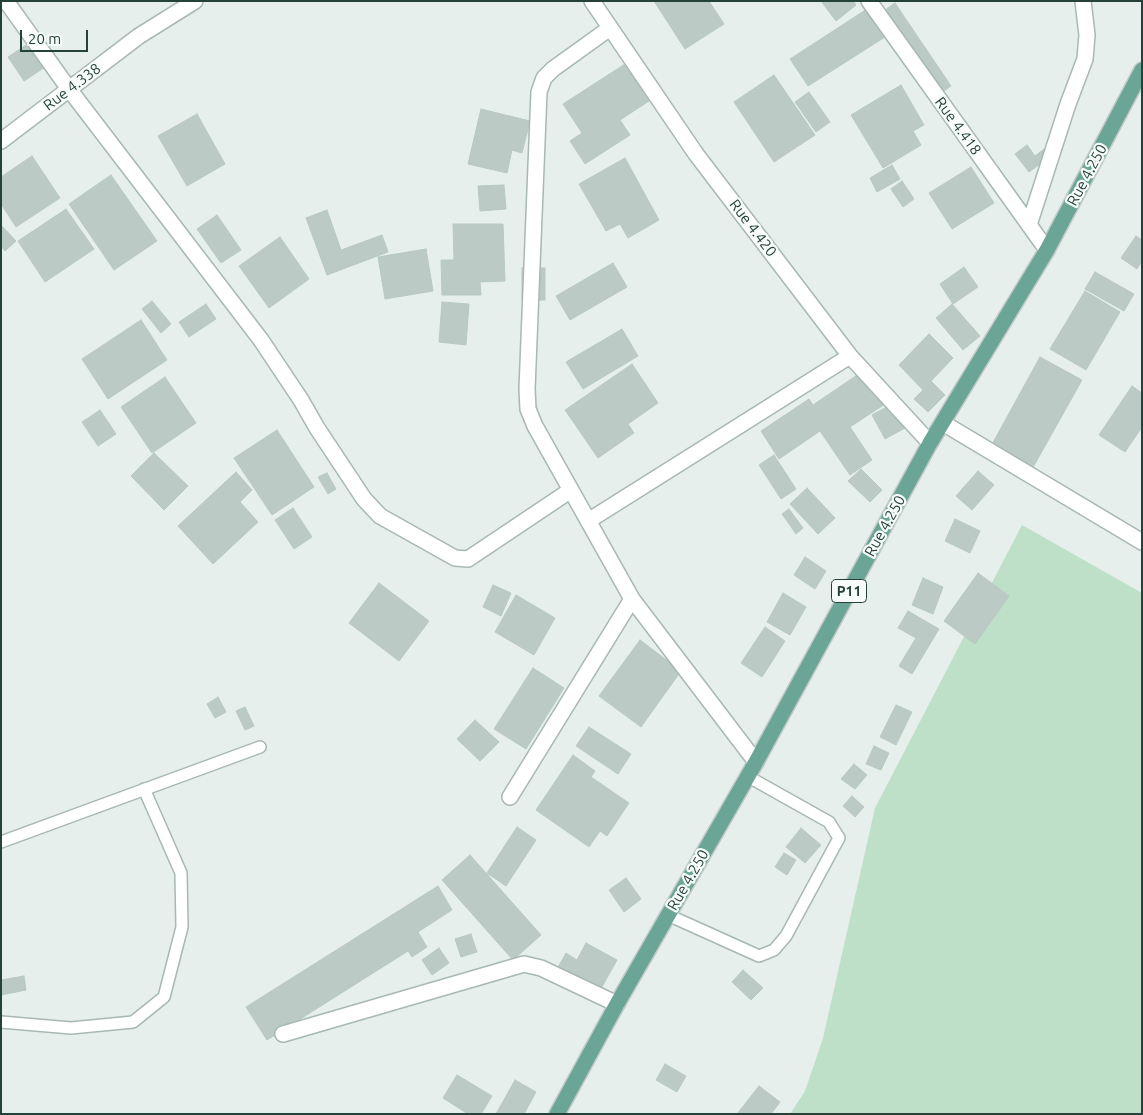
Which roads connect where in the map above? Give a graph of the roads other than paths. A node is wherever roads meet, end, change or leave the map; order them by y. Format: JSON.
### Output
{"nodes":[{"id":1,"x":6,"y":1,"type":"edge"},
{"id":2,"x":195,"y":1,"type":"edge"},
{"id":3,"x":592,"y":1,"type":"edge"},
{"id":4,"x":869,"y":1,"type":"edge"},
{"id":5,"x":1083,"y":1,"type":"edge"},
{"id":6,"x":610,"y":28,"type":"junction"},
{"id":7,"x":1142,"y":70,"type":"edge"},
{"id":8,"x":69,"y":89,"type":"junction"},
{"id":9,"x":1,"y":141,"type":"edge"},
{"id":10,"x":1029,"y":225,"type":"junction"},
{"id":11,"x":1047,"y":250,"type":"junction"},
{"id":12,"x":850,"y":356,"type":"junction"},
{"id":13,"x":943,"y":423,"type":"junction"},
{"id":14,"x":930,"y":443,"type":"junction"},
{"id":15,"x":571,"y":490,"type":"junction"},
{"id":16,"x":588,"y":521,"type":"junction"},
{"id":17,"x":1142,"y":542,"type":"edge"},
{"id":18,"x":632,"y":599,"type":"junction"},
{"id":19,"x":260,"y":747,"type":"dead end"},
{"id":20,"x":756,"y":762,"type":"junction"},
{"id":21,"x":748,"y":776,"type":"junction"},
{"id":22,"x":144,"y":790,"type":"junction"},
{"id":23,"x":510,"y":796,"type":"dead end"},
{"id":24,"x":1,"y":842,"type":"edge"},
{"id":25,"x":668,"y":915,"type":"junction"},
{"id":26,"x":618,"y":1004,"type":"junction"},
{"id":27,"x":1,"y":1022,"type":"edge"},
{"id":28,"x":283,"y":1034,"type":"dead end"},
{"id":29,"x":557,"y":1114,"type":"edge"}],
"edges":[{"from":1,"to":8,"type":"street"},
{"from":2,"to":8,"type":"street","name":"Rue 4.338"},
{"from":3,"to":6,"type":"street","name":"Rue 4.420"},
{"from":4,"to":10,"type":"street","name":"Rue 4.418"},
{"from":5,"to":10,"type":"street"},
{"from":6,"to":12,"type":"street","name":"Rue 4.420"},
{"from":6,"to":15,"type":"street"},
{"from":7,"to":11,"type":"main road","name":"Rue 4.250","number":"P11"},
{"from":8,"to":9,"type":"street","name":"Rue 4.338"},
{"from":8,"to":15,"type":"street"},
{"from":10,"to":11,"type":"street","name":"Rue 4.418"},
{"from":11,"to":13,"type":"main road","name":"Rue 4.250","number":"P11"},
{"from":12,"to":14,"type":"street","name":"Rue 4.420"},
{"from":12,"to":16,"type":"street"},
{"from":13,"to":14,"type":"main road","name":"Rue 4.250","number":"P11"},
{"from":13,"to":17,"type":"street"},
{"from":14,"to":20,"type":"main road","name":"Rue 4.250","number":"P11"},
{"from":15,"to":16,"type":"street"},
{"from":16,"to":18,"type":"street"},
{"from":18,"to":20,"type":"street"},
{"from":18,"to":23,"type":"street"},
{"from":19,"to":22,"type":"lane"},
{"from":20,"to":21,"type":"main road","name":"Rue 4.250","number":"P11"},
{"from":21,"to":25,"type":"main road","name":"Rue 4.250","number":"P11"},
{"from":21,"to":25,"type":"lane"},
{"from":22,"to":24,"type":"lane"},
{"from":22,"to":27,"type":"lane"},
{"from":25,"to":26,"type":"main road","name":"Rue 4.250","number":"P11"},
{"from":26,"to":28,"type":"street"},
{"from":26,"to":29,"type":"main road","name":"Rue 4.250","number":"P11"}]}
